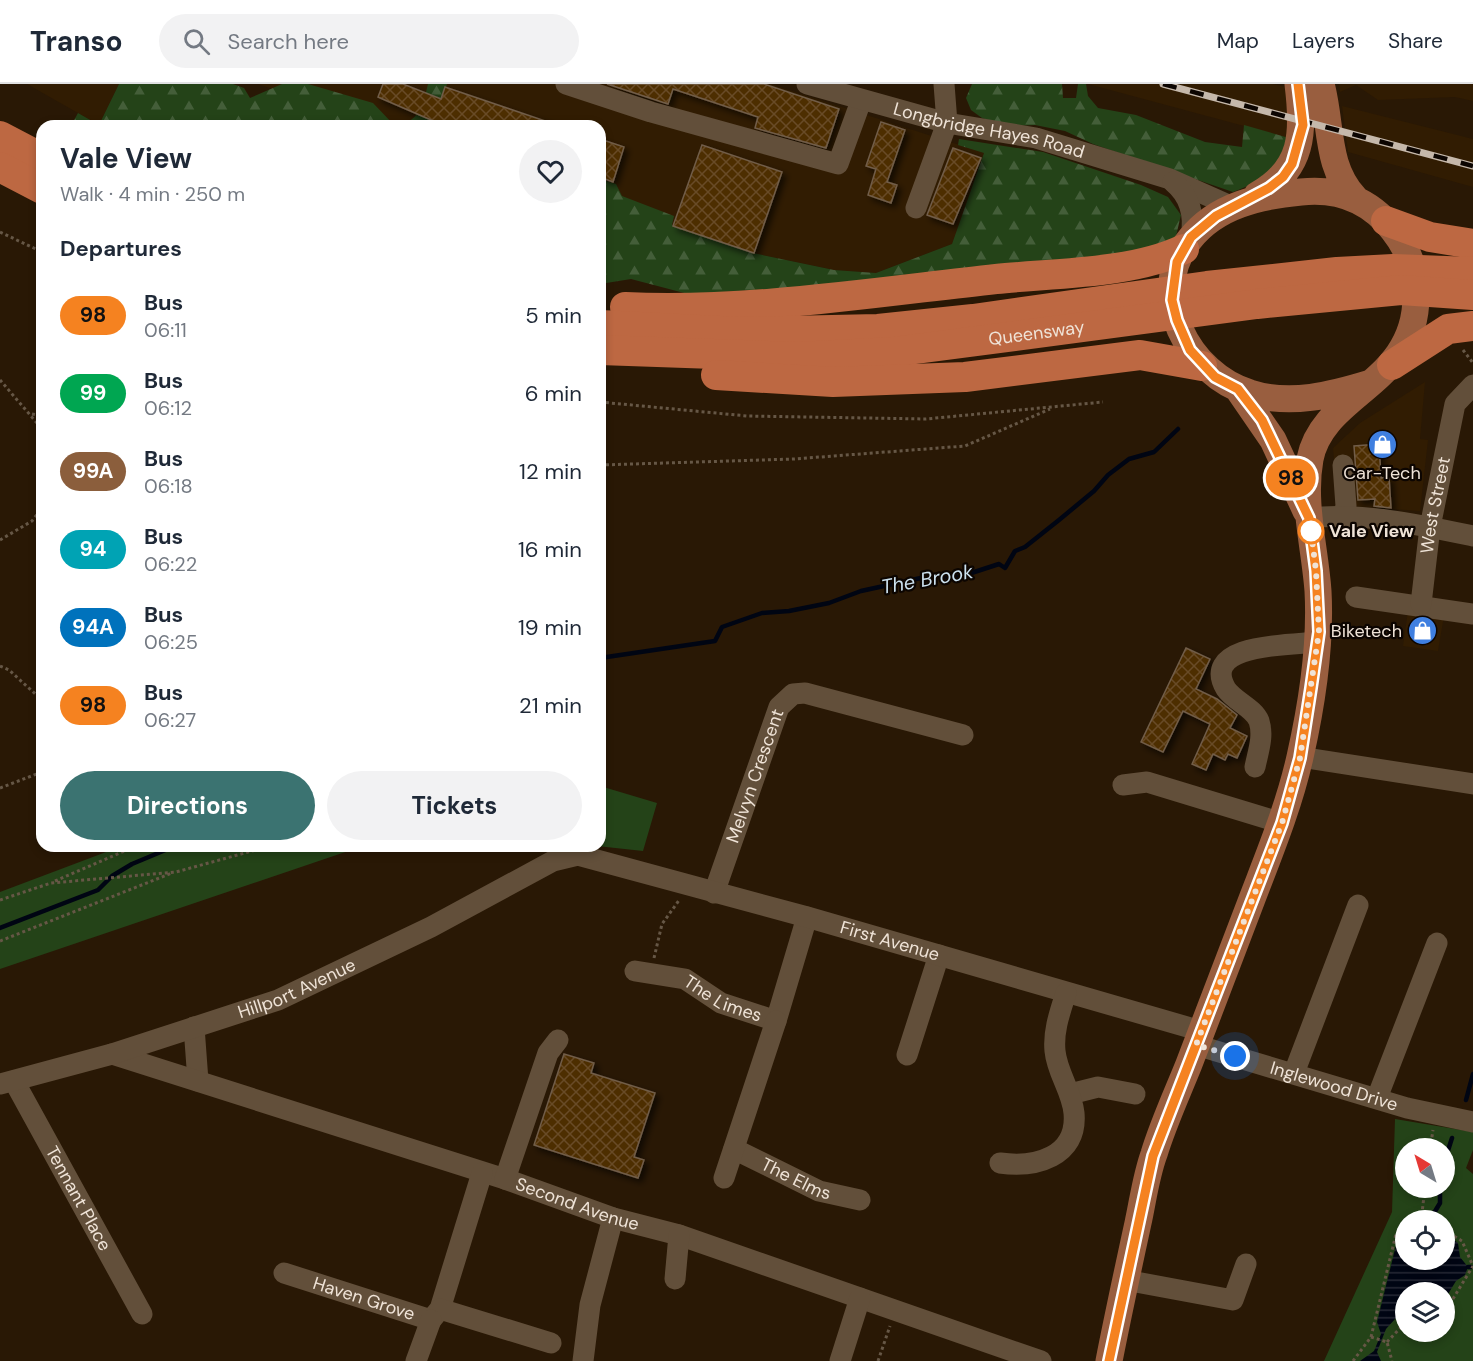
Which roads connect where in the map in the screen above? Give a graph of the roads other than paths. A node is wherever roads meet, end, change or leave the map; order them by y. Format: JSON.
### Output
{"nodes":[{"id":1,"x":566,"y":84,"type":"edge"},
{"id":2,"x":807,"y":84,"type":"edge"},
{"id":3,"x":944,"y":84,"type":"edge"},
{"id":4,"x":1311,"y":90,"type":"edge"},
{"id":5,"x":861,"y":101,"type":"junction"},
{"id":6,"x":947,"y":123,"type":"junction"},
{"id":7,"x":0,"y":136,"type":"edge"},
{"id":8,"x":36,"y":155,"type":"edge"},
{"id":9,"x":0,"y":167,"type":"edge"},
{"id":10,"x":1170,"y":179,"type":"junction"},
{"id":11,"x":36,"y":186,"type":"edge"},
{"id":12,"x":1355,"y":198,"type":"junction"},
{"id":13,"x":1241,"y":204,"type":"junction"},
{"id":14,"x":916,"y":208,"type":"dead end"},
{"id":15,"x":1386,"y":221,"type":"junction"},
{"id":16,"x":1473,"y":244,"type":"edge"},
{"id":17,"x":1183,"y":254,"type":"junction"},
{"id":18,"x":1473,"y":272,"type":"edge"},
{"id":19,"x":1473,"y":294,"type":"edge"},
{"id":20,"x":606,"y":305,"type":"edge"},
{"id":21,"x":606,"y":324,"type":"edge"},
{"id":22,"x":1473,"y":326,"type":"edge"},
{"id":23,"x":606,"y":350,"type":"edge"},
{"id":24,"x":606,"y":359,"type":"edge"},
{"id":25,"x":1202,"y":366,"type":"junction"},
{"id":26,"x":1381,"y":374,"type":"junction"},
{"id":27,"x":1473,"y":385,"type":"edge"},
{"id":28,"x":1238,"y":389,"type":"junction"},
{"id":29,"x":1343,"y":465,"type":"dead end"},
{"id":30,"x":1343,"y":516,"type":"junction"},
{"id":31,"x":1309,"y":518,"type":"junction"},
{"id":32,"x":1431,"y":527,"type":"junction"},
{"id":33,"x":1473,"y":536,"type":"edge"},
{"id":34,"x":1356,"y":597,"type":"dead end"},
{"id":35,"x":1422,"y":604,"type":"junction"},
{"id":36,"x":1473,"y":614,"type":"edge"},
{"id":37,"x":1317,"y":642,"type":"junction"},
{"id":38,"x":963,"y":735,"type":"dead end"},
{"id":39,"x":1300,"y":758,"type":"junction"},
{"id":40,"x":1255,"y":767,"type":"dead end"},
{"id":41,"x":1123,"y":784,"type":"dead end"},
{"id":42,"x":1473,"y":784,"type":"edge"},
{"id":43,"x":1282,"y":823,"type":"junction"},
{"id":44,"x":578,"y":855,"type":"joint"},
{"id":45,"x":714,"y":893,"type":"junction"},
{"id":46,"x":1358,"y":905,"type":"dead end"},
{"id":47,"x":807,"y":917,"type":"junction"},
{"id":48,"x":1437,"y":943,"type":"dead end"},
{"id":49,"x":939,"y":955,"type":"junction"},
{"id":50,"x":643,"y":971,"type":"road end"},
{"id":51,"x":1066,"y":993,"type":"junction"},
{"id":52,"x":776,"y":1021,"type":"junction"},
{"id":53,"x":194,"y":1027,"type":"junction"},
{"id":54,"x":1198,"y":1038,"type":"junction"},
{"id":55,"x":558,"y":1040,"type":"dead end"},
{"id":56,"x":112,"y":1054,"type":"junction"},
{"id":57,"x":908,"y":1054,"type":"dead end"},
{"id":58,"x":1294,"y":1073,"type":"junction"},
{"id":59,"x":198,"y":1081,"type":"junction"},
{"id":60,"x":7,"y":1083,"type":"edge"},
{"id":61,"x":1070,"y":1094,"type":"junction"},
{"id":62,"x":1135,"y":1094,"type":"dead end"},
{"id":63,"x":1377,"y":1098,"type":"junction"},
{"id":64,"x":1473,"y":1122,"type":"edge"},
{"id":65,"x":734,"y":1149,"type":"junction"},
{"id":66,"x":1000,"y":1163,"type":"dead end"},
{"id":67,"x":482,"y":1173,"type":"junction"},
{"id":68,"x":724,"y":1178,"type":"dead end"},
{"id":69,"x":505,"y":1179,"type":"junction"},
{"id":70,"x":860,"y":1200,"type":"dead end"},
{"id":71,"x":613,"y":1218,"type":"junction"},
{"id":72,"x":679,"y":1235,"type":"junction"},
{"id":73,"x":1246,"y":1264,"type":"dead end"},
{"id":74,"x":284,"y":1273,"type":"dead end"},
{"id":75,"x":675,"y":1279,"type":"dead end"},
{"id":76,"x":1125,"y":1280,"type":"junction"},
{"id":77,"x":861,"y":1298,"type":"junction"},
{"id":78,"x":142,"y":1314,"type":"dead end"},
{"id":79,"x":436,"y":1314,"type":"junction"},
{"id":80,"x":550,"y":1343,"type":"dead end"},
{"id":81,"x":416,"y":1361,"type":"edge"},
{"id":82,"x":583,"y":1361,"type":"edge"},
{"id":83,"x":840,"y":1361,"type":"edge"},
{"id":84,"x":1041,"y":1361,"type":"edge"},
{"id":85,"x":1108,"y":1361,"type":"edge"}],
"edges":[{"from":1,"to":5,"type":"street"},
{"from":2,"to":5,"type":"street","name":"Longbridge Hayes Road"},
{"from":3,"to":6,"type":"street"},
{"from":4,"to":12,"type":"main road"},
{"from":4,"to":13,"type":"main road"},
{"from":5,"to":6,"type":"street","name":"Longbridge Hayes Road"},
{"from":6,"to":10,"type":"street","name":"Longbridge Hayes Road"},
{"from":6,"to":14,"type":"street"},
{"from":7,"to":8,"type":"highway"},
{"from":9,"to":11,"type":"highway"},
{"from":10,"to":13,"type":"street","name":"Longbridge Hayes Road"},
{"from":10,"to":17,"type":"street"},
{"from":12,"to":13,"type":"main road"},
{"from":12,"to":15,"type":"main road"},
{"from":13,"to":17,"type":"main road"},
{"from":15,"to":16,"type":"highway"},
{"from":15,"to":26,"type":"main road"},
{"from":17,"to":20,"type":"highway"},
{"from":17,"to":25,"type":"main road"},
{"from":18,"to":21,"type":"highway","name":"Queensway"},
{"from":19,"to":23,"type":"highway","name":"Queensway"},
{"from":22,"to":26,"type":"highway"},
{"from":24,"to":25,"type":"highway"},
{"from":25,"to":28,"type":"main road"},
{"from":26,"to":28,"type":"main road"},
{"from":26,"to":31,"type":"main road"},
{"from":27,"to":32,"type":"street","name":"West Street"},
{"from":28,"to":31,"type":"main road"},
{"from":29,"to":30,"type":"street"},
{"from":30,"to":31,"type":"street"},
{"from":30,"to":32,"type":"street"},
{"from":31,"to":37,"type":"main road"},
{"from":32,"to":33,"type":"street"},
{"from":32,"to":35,"type":"street","name":"West Street"},
{"from":34,"to":35,"type":"street"},
{"from":35,"to":36,"type":"street"},
{"from":37,"to":39,"type":"main road"},
{"from":37,"to":40,"type":"street"},
{"from":38,"to":45,"type":"street","name":"Melvyn Crescent"},
{"from":39,"to":42,"type":"street"},
{"from":39,"to":43,"type":"main road"},
{"from":41,"to":43,"type":"street"},
{"from":43,"to":54,"type":"main road"},
{"from":44,"to":45,"type":"street","name":"First Avenue"},
{"from":44,"to":53,"type":"street","name":"Hillport Avenue"},
{"from":45,"to":47,"type":"street","name":"First Avenue"},
{"from":46,"to":58,"type":"street"},
{"from":47,"to":49,"type":"street","name":"First Avenue"},
{"from":47,"to":52,"type":"street","name":"The Limes"},
{"from":48,"to":63,"type":"street"},
{"from":49,"to":51,"type":"street","name":"First Avenue"},
{"from":49,"to":57,"type":"street"},
{"from":50,"to":52,"type":"street","name":"The Limes"},
{"from":51,"to":54,"type":"street","name":"First Avenue"},
{"from":51,"to":61,"type":"street"},
{"from":52,"to":65,"type":"street"},
{"from":53,"to":56,"type":"street","name":"Hillport Avenue"},
{"from":53,"to":59,"type":"street"},
{"from":54,"to":58,"type":"street","name":"Inglewood Drive"},
{"from":54,"to":76,"type":"main road"},
{"from":55,"to":69,"type":"street"},
{"from":56,"to":59,"type":"street","name":"Second Avenue"},
{"from":56,"to":60,"type":"street","name":"Hillport Avenue"},
{"from":58,"to":63,"type":"street","name":"Inglewood Drive"},
{"from":59,"to":67,"type":"street","name":"Second Avenue"},
{"from":60,"to":78,"type":"street","name":"Tennant Place"},
{"from":61,"to":62,"type":"street"},
{"from":61,"to":66,"type":"street"},
{"from":63,"to":64,"type":"street","name":"Inglewood Drive"},
{"from":65,"to":68,"type":"street"},
{"from":65,"to":70,"type":"street","name":"The Elms"},
{"from":67,"to":69,"type":"street","name":"Second Avenue"},
{"from":67,"to":79,"type":"street","name":"Haven Grove"},
{"from":69,"to":71,"type":"street","name":"Second Avenue"},
{"from":71,"to":72,"type":"street","name":"Second Avenue"},
{"from":71,"to":82,"type":"street"},
{"from":72,"to":75,"type":"street"},
{"from":72,"to":77,"type":"street","name":"Second Avenue"},
{"from":73,"to":76,"type":"street"},
{"from":74,"to":79,"type":"street","name":"Haven Grove"},
{"from":76,"to":85,"type":"main road"},
{"from":77,"to":83,"type":"street"},
{"from":77,"to":84,"type":"street","name":"Second Avenue"},
{"from":79,"to":80,"type":"street"},
{"from":79,"to":81,"type":"street"}]}
